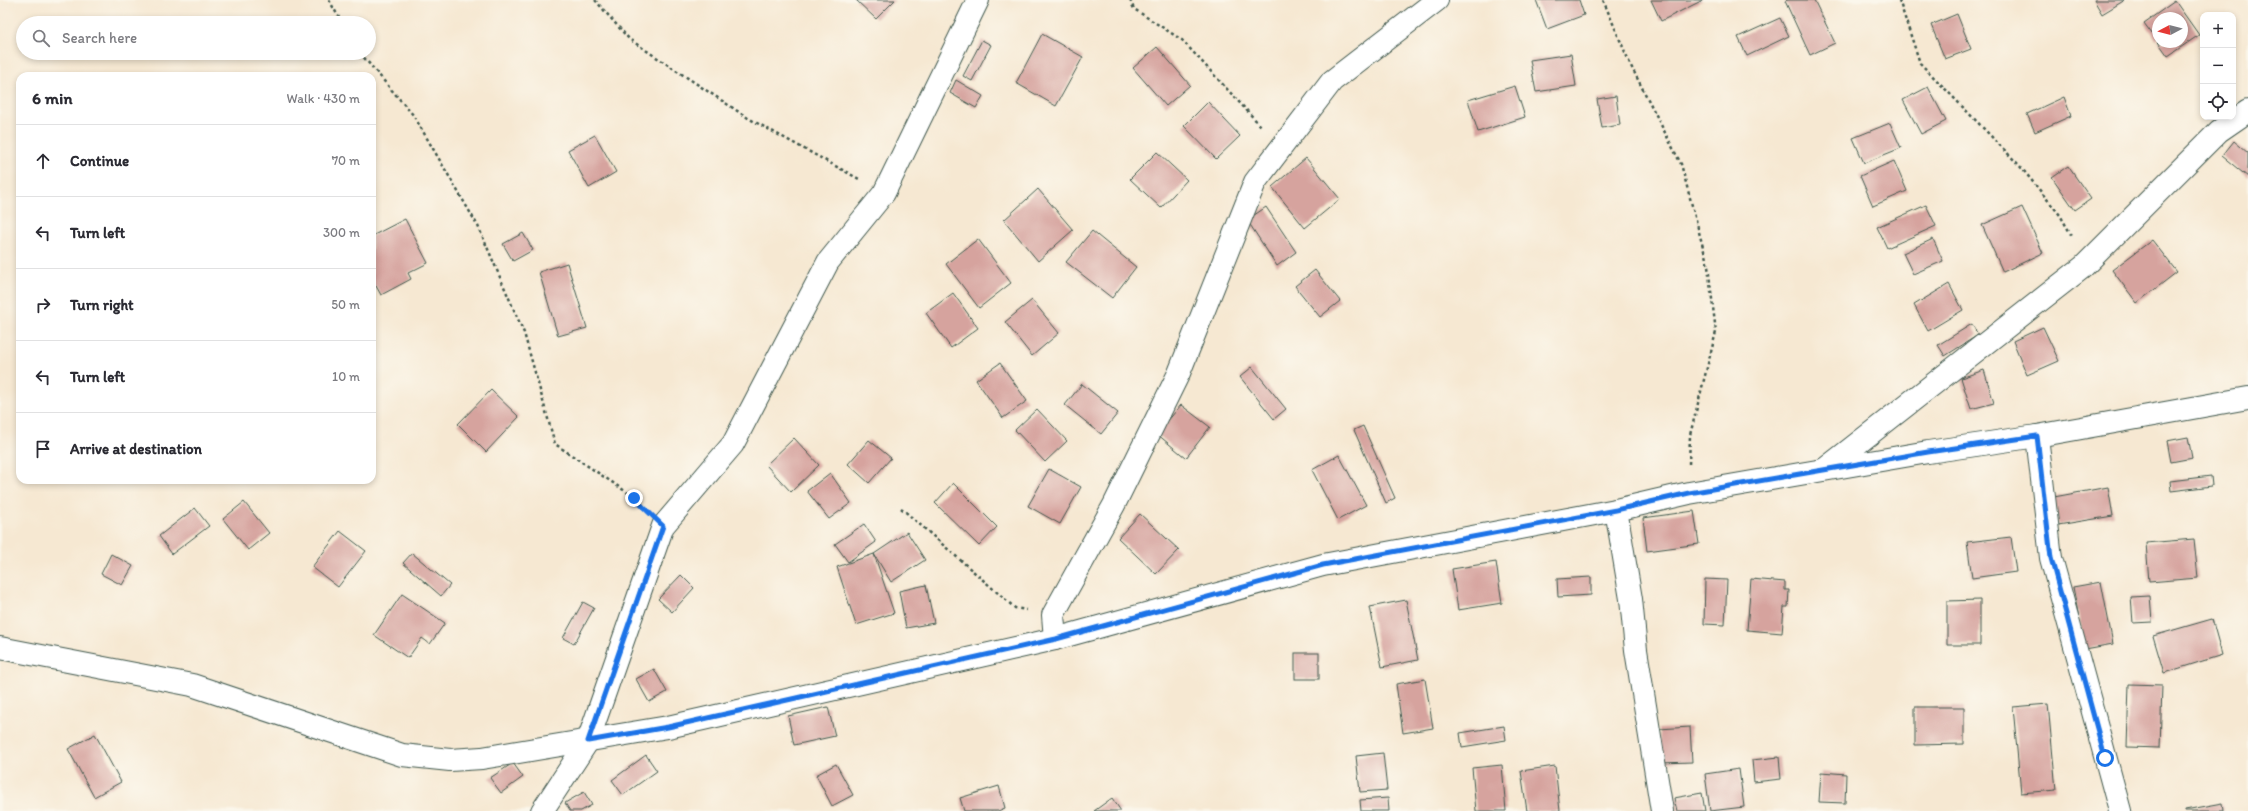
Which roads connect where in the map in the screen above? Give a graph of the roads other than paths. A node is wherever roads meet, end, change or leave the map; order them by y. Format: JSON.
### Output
{"nodes":[{"id":1,"x":978,"y":0,"type":"edge"},
{"id":2,"x":1437,"y":0,"type":"edge"},
{"id":3,"x":2248,"y":111,"type":"edge"},
{"id":4,"x":2248,"y":398,"type":"edge"},
{"id":5,"x":2037,"y":436,"type":"junction"},
{"id":6,"x":1823,"y":471,"type":"junction"},
{"id":7,"x":1616,"y":510,"type":"junction"},
{"id":8,"x":1056,"y":639,"type":"junction"},
{"id":9,"x":0,"y":648,"type":"edge"},
{"id":10,"x":588,"y":741,"type":"junction"},
{"id":11,"x":542,"y":811,"type":"edge"},
{"id":12,"x":1662,"y":811,"type":"edge"},
{"id":13,"x":2120,"y":811,"type":"edge"}],
"edges":[{"from":1,"to":10,"type":"street"},
{"from":2,"to":8,"type":"street"},
{"from":3,"to":6,"type":"street"},
{"from":4,"to":5,"type":"street"},
{"from":5,"to":6,"type":"street"},
{"from":5,"to":13,"type":"street"},
{"from":6,"to":7,"type":"street"},
{"from":7,"to":8,"type":"street"},
{"from":7,"to":12,"type":"street"},
{"from":8,"to":10,"type":"street"},
{"from":9,"to":10,"type":"street"},
{"from":10,"to":11,"type":"street"}]}
